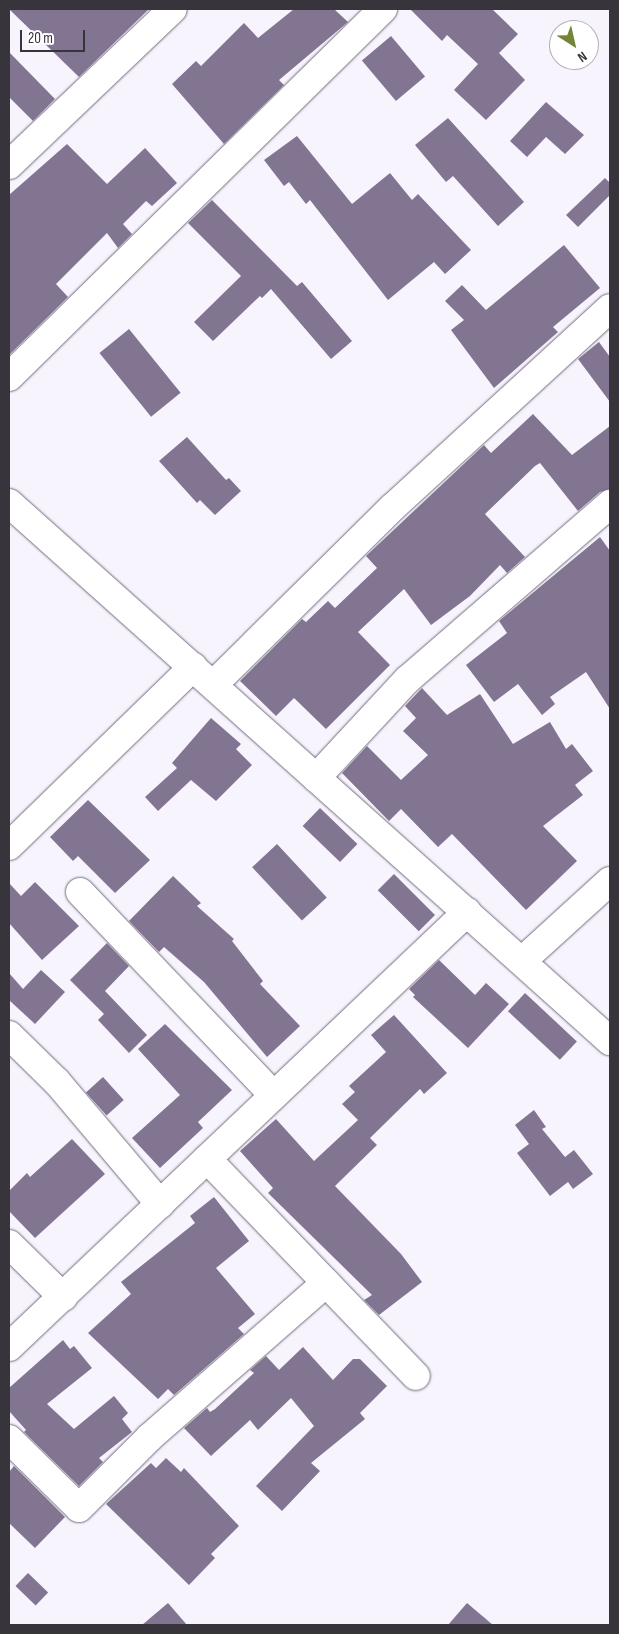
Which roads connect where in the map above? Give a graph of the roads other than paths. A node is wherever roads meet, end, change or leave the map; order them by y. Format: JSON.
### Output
{"nodes":[{"id":1,"x":172,"y":9,"type":"edge"},
{"id":2,"x":383,"y":9,"type":"edge"},
{"id":3,"x":9,"y":165,"type":"edge"},
{"id":4,"x":610,"y":308,"type":"edge"},
{"id":5,"x":9,"y":377,"type":"edge"},
{"id":6,"x":9,"y":502,"type":"edge"},
{"id":7,"x":610,"y":504,"type":"edge"},
{"id":8,"x":193,"y":667,"type":"junction"},
{"id":9,"x":214,"y":684,"type":"junction"},
{"id":10,"x":316,"y":778,"type":"junction"},
{"id":11,"x":9,"y":846,"type":"edge"},
{"id":12,"x":610,"y":882,"type":"edge"},
{"id":13,"x":80,"y":892,"type":"dead end"},
{"id":14,"x":467,"y":912,"type":"junction"},
{"id":15,"x":522,"y":961,"type":"junction"},
{"id":16,"x":9,"y":1035,"type":"edge"},
{"id":17,"x":610,"y":1041,"type":"edge"},
{"id":18,"x":273,"y":1094,"type":"junction"},
{"id":19,"x":207,"y":1159,"type":"junction"},
{"id":20,"x":160,"y":1204,"type":"junction"},
{"id":21,"x":9,"y":1244,"type":"edge"},
{"id":22,"x":326,"y":1283,"type":"junction"},
{"id":23,"x":63,"y":1297,"type":"junction"},
{"id":24,"x":9,"y":1347,"type":"edge"},
{"id":25,"x":416,"y":1376,"type":"dead end"},
{"id":26,"x":9,"y":1439,"type":"edge"}],
"edges":[{"from":1,"to":3,"type":"street"},
{"from":2,"to":5,"type":"street"},
{"from":4,"to":9,"type":"street"},
{"from":6,"to":8,"type":"street"},
{"from":7,"to":10,"type":"street"},
{"from":8,"to":9,"type":"street"},
{"from":8,"to":11,"type":"street"},
{"from":9,"to":10,"type":"street"},
{"from":10,"to":14,"type":"street"},
{"from":12,"to":15,"type":"street"},
{"from":13,"to":18,"type":"street"},
{"from":14,"to":15,"type":"street"},
{"from":14,"to":18,"type":"street"},
{"from":15,"to":17,"type":"street"},
{"from":16,"to":20,"type":"street"},
{"from":18,"to":19,"type":"street"},
{"from":19,"to":20,"type":"street"},
{"from":19,"to":22,"type":"street"},
{"from":20,"to":23,"type":"street"},
{"from":21,"to":23,"type":"street"},
{"from":22,"to":25,"type":"street"},
{"from":22,"to":26,"type":"street"},
{"from":23,"to":24,"type":"street"}]}
